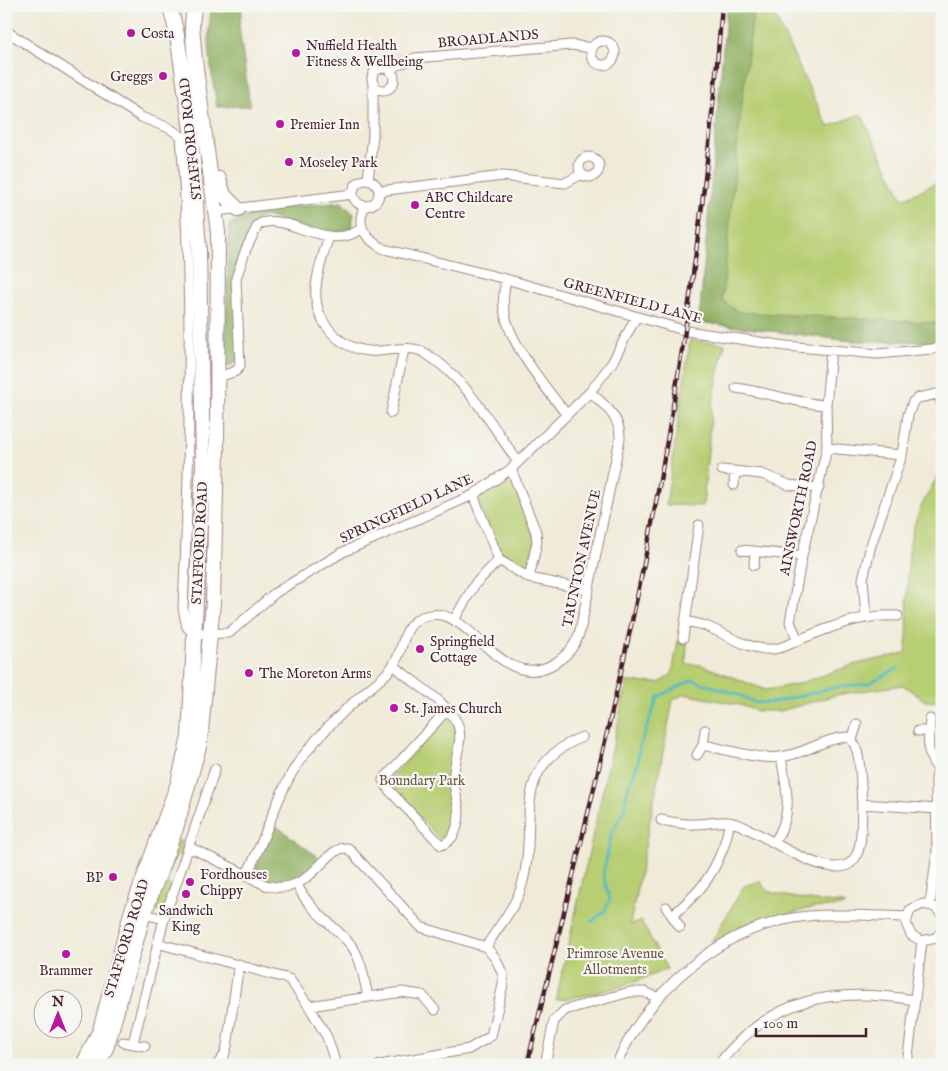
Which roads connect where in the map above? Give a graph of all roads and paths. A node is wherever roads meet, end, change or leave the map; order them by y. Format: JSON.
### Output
{"nodes":[{"id":1,"x":170,"y":6,"type":"edge"},
{"id":2,"x":194,"y":6,"type":"edge"},
{"id":3,"x":6,"y":31,"type":"edge"},
{"id":4,"x":591,"y":48,"type":"dead end"},
{"id":5,"x":390,"y":71,"type":"junction"},
{"id":6,"x":373,"y":85,"type":"junction"},
{"id":7,"x":385,"y":90,"type":"junction"},
{"id":8,"x":373,"y":100,"type":"junction"},
{"id":9,"x":204,"y":123,"type":"junction"},
{"id":10,"x":582,"y":174,"type":"dead end"},
{"id":11,"x":368,"y":180,"type":"junction"},
{"id":12,"x":379,"y":191,"type":"junction"},
{"id":13,"x":353,"y":194,"type":"junction"},
{"id":14,"x":365,"y":206,"type":"junction"},
{"id":15,"x":238,"y":209,"type":"junction"},
{"id":16,"x":217,"y":211,"type":"junction"},
{"id":17,"x":191,"y":215,"type":"junction"},
{"id":18,"x":362,"y":228,"type":"junction"},
{"id":19,"x":328,"y":236,"type":"junction"},
{"id":20,"x":506,"y":279,"type":"junction"},
{"id":21,"x":200,"y":309,"type":"junction"},
{"id":22,"x":636,"y":317,"type":"junction"},
{"id":23,"x":404,"y":348,"type":"junction"},
{"id":24,"x":942,"y":348,"type":"edge"},
{"id":25,"x":831,"y":350,"type":"junction"},
{"id":26,"x":216,"y":378,"type":"junction"},
{"id":27,"x":736,"y":388,"type":"dead end"},
{"id":28,"x":590,"y":392,"type":"junction"},
{"id":29,"x":941,"y":393,"type":"edge"},
{"id":30,"x":941,"y":404,"type":"edge"},
{"id":31,"x":826,"y":405,"type":"junction"},
{"id":32,"x":391,"y":413,"type":"dead end"},
{"id":33,"x":568,"y":414,"type":"junction"},
{"id":34,"x":827,"y":448,"type":"junction"},
{"id":35,"x":902,"y":455,"type":"junction"},
{"id":36,"x":518,"y":462,"type":"junction"},
{"id":37,"x":511,"y":469,"type":"junction"},
{"id":38,"x":722,"y":470,"type":"dead end"},
{"id":39,"x":735,"y":471,"type":"junction"},
{"id":40,"x":734,"y":485,"type":"dead end"},
{"id":41,"x":819,"y":488,"type":"junction"},
{"id":42,"x":473,"y":495,"type":"junction"},
{"id":43,"x":699,"y":525,"type":"dead end"},
{"id":44,"x":742,"y":550,"type":"dead end"},
{"id":45,"x":755,"y":551,"type":"junction"},
{"id":46,"x":802,"y":556,"type":"junction"},
{"id":47,"x":499,"y":560,"type":"junction"},
{"id":48,"x":754,"y":565,"type":"dead end"},
{"id":49,"x":212,"y":566,"type":"junction"},
{"id":50,"x":529,"y":578,"type":"junction"},
{"id":51,"x":589,"y":590,"type":"junction"},
{"id":52,"x":866,"y":616,"type":"junction"},
{"id":53,"x":898,"y":616,"type":"dead end"},
{"id":54,"x":454,"y":620,"type":"junction"},
{"id":55,"x":685,"y":621,"type":"junction"},
{"id":56,"x":194,"y":634,"type":"junction"},
{"id":57,"x":209,"y":634,"type":"junction"},
{"id":58,"x":683,"y":638,"type":"dead end"},
{"id":59,"x":798,"y":640,"type":"junction"},
{"id":60,"x":394,"y":665,"type":"junction"},
{"id":61,"x":192,"y":703,"type":"junction"},
{"id":62,"x":447,"y":710,"type":"junction"},
{"id":63,"x":930,"y":719,"type":"dead end"},
{"id":64,"x":857,"y":724,"type":"dead end"},
{"id":65,"x":705,"y":730,"type":"dead end"},
{"id":66,"x":918,"y":731,"type":"dead end"},
{"id":67,"x":930,"y":731,"type":"junction"},
{"id":68,"x":582,"y":737,"type":"dead end"},
{"id":69,"x":852,"y":740,"type":"junction"},
{"id":70,"x":703,"y":745,"type":"junction"},
{"id":71,"x":697,"y":755,"type":"dead end"},
{"id":72,"x":781,"y":758,"type":"junction"},
{"id":73,"x":215,"y":769,"type":"dead end"},
{"id":74,"x":941,"y":769,"type":"edge"},
{"id":75,"x":862,"y":804,"type":"junction"},
{"id":76,"x":938,"y":809,"type":"junction"},
{"id":77,"x":661,"y":820,"type":"dead end"},
{"id":78,"x":730,"y":822,"type":"junction"},
{"id":79,"x":774,"y":843,"type":"junction"},
{"id":80,"x":189,"y":847,"type":"junction"},
{"id":81,"x":939,"y":853,"type":"edge"},
{"id":82,"x":246,"y":875,"type":"junction"},
{"id":83,"x":297,"y":884,"type":"junction"},
{"id":84,"x":930,"y":904,"type":"junction"},
{"id":85,"x":666,"y":907,"type":"dead end"},
{"id":86,"x":144,"y":914,"type":"junction"},
{"id":87,"x":942,"y":914,"type":"edge"},
{"id":88,"x":672,"y":916,"type":"junction"},
{"id":89,"x":907,"y":917,"type":"junction"},
{"id":90,"x":164,"y":919,"type":"junction"},
{"id":91,"x":680,"y":927,"type":"dead end"},
{"id":92,"x":942,"y":930,"type":"edge"},
{"id":93,"x":922,"y":941,"type":"junction"},
{"id":94,"x":157,"y":943,"type":"junction"},
{"id":95,"x":122,"y":944,"type":"junction"},
{"id":96,"x":486,"y":946,"type":"junction"},
{"id":97,"x":240,"y":964,"type":"junction"},
{"id":98,"x":368,"y":996,"type":"junction"},
{"id":99,"x":657,"y":997,"type":"junction"},
{"id":100,"x":915,"y":1000,"type":"junction"},
{"id":101,"x":309,"y":1006,"type":"junction"},
{"id":102,"x":435,"y":1010,"type":"dead end"},
{"id":103,"x":123,"y":1042,"type":"dead end"},
{"id":104,"x":133,"y":1043,"type":"junction"},
{"id":105,"x":145,"y":1046,"type":"dead end"},
{"id":106,"x":83,"y":1065,"type":"edge"},
{"id":107,"x":98,"y":1065,"type":"edge"},
{"id":108,"x":217,"y":1065,"type":"edge"},
{"id":109,"x":336,"y":1065,"type":"edge"},
{"id":110,"x":380,"y":1065,"type":"edge"},
{"id":111,"x":545,"y":1065,"type":"edge"},
{"id":112,"x":616,"y":1065,"type":"edge"},
{"id":113,"x":718,"y":1065,"type":"edge"},
{"id":114,"x":907,"y":1065,"type":"edge"}],
"edges":[{"from":1,"to":17,"type":"highway","name":"STAFFORD ROAD"},
{"from":2,"to":9,"type":"highway","name":"STAFFORD ROAD"},
{"from":3,"to":17,"type":"street"},
{"from":4,"to":5,"type":"street","name":"BROADLANDS"},
{"from":5,"to":6,"type":"street"},
{"from":5,"to":7,"type":"street"},
{"from":6,"to":7,"type":"street"},
{"from":6,"to":8,"type":"street"},
{"from":7,"to":8,"type":"street"},
{"from":8,"to":11,"type":"street"},
{"from":9,"to":15,"type":"highway"},
{"from":9,"to":16,"type":"highway","name":"STAFFORD ROAD"},
{"from":9,"to":17,"type":"highway"},
{"from":10,"to":12,"type":"street"},
{"from":11,"to":12,"type":"street"},
{"from":11,"to":13,"type":"street"},
{"from":12,"to":14,"type":"street"},
{"from":13,"to":14,"type":"street"},
{"from":13,"to":15,"type":"street"},
{"from":14,"to":18,"type":"street"},
{"from":15,"to":16,"type":"street"},
{"from":16,"to":17,"type":"highway"},
{"from":16,"to":21,"type":"highway"},
{"from":16,"to":26,"type":"highway","name":"STAFFORD ROAD"},
{"from":17,"to":21,"type":"highway","name":"STAFFORD ROAD"},
{"from":17,"to":56,"type":"street"},
{"from":18,"to":19,"type":"street"},
{"from":18,"to":20,"type":"street","name":"GREENFIELD LANE"},
{"from":19,"to":23,"type":"street"},
{"from":19,"to":26,"type":"street"},
{"from":20,"to":22,"type":"street","name":"GREENFIELD LANE"},
{"from":20,"to":33,"type":"street"},
{"from":21,"to":56,"type":"highway","name":"STAFFORD ROAD"},
{"from":22,"to":25,"type":"street","name":"GREENFIELD LANE"},
{"from":22,"to":28,"type":"street","name":"SPRINGFIELD LANE"},
{"from":23,"to":32,"type":"street"},
{"from":23,"to":36,"type":"street"},
{"from":24,"to":25,"type":"street","name":"GREENFIELD LANE"},
{"from":25,"to":31,"type":"street","name":"AINSWORTH ROAD"},
{"from":26,"to":49,"type":"highway","name":"STAFFORD ROAD"},
{"from":27,"to":31,"type":"street"},
{"from":28,"to":33,"type":"street","name":"SPRINGFIELD LANE"},
{"from":28,"to":51,"type":"street","name":"TAUNTON AVENUE"},
{"from":29,"to":30,"type":"street"},
{"from":29,"to":35,"type":"street"},
{"from":31,"to":34,"type":"street","name":"AINSWORTH ROAD"},
{"from":33,"to":36,"type":"street","name":"SPRINGFIELD LANE"},
{"from":34,"to":35,"type":"street"},
{"from":34,"to":41,"type":"street","name":"AINSWORTH ROAD"},
{"from":35,"to":52,"type":"street"},
{"from":36,"to":37,"type":"street","name":"SPRINGFIELD LANE"},
{"from":37,"to":42,"type":"street","name":"SPRINGFIELD LANE"},
{"from":37,"to":50,"type":"street"},
{"from":38,"to":39,"type":"street"},
{"from":39,"to":40,"type":"street"},
{"from":39,"to":41,"type":"street"},
{"from":41,"to":46,"type":"street","name":"AINSWORTH ROAD"},
{"from":42,"to":47,"type":"street"},
{"from":42,"to":57,"type":"street","name":"SPRINGFIELD LANE"},
{"from":43,"to":55,"type":"street"},
{"from":44,"to":45,"type":"street"},
{"from":45,"to":46,"type":"street"},
{"from":45,"to":48,"type":"street"},
{"from":46,"to":59,"type":"street","name":"AINSWORTH ROAD"},
{"from":47,"to":50,"type":"street"},
{"from":47,"to":54,"type":"street"},
{"from":49,"to":56,"type":"highway"},
{"from":49,"to":57,"type":"highway","name":"STAFFORD ROAD"},
{"from":50,"to":51,"type":"street"},
{"from":51,"to":54,"type":"street","name":"TAUNTON AVENUE"},
{"from":52,"to":53,"type":"street"},
{"from":52,"to":59,"type":"street"},
{"from":54,"to":60,"type":"street","name":"TAUNTON AVENUE"},
{"from":55,"to":58,"type":"street"},
{"from":55,"to":59,"type":"street"},
{"from":56,"to":57,"type":"street","name":"SPRINGFIELD LANE"},
{"from":56,"to":61,"type":"highway","name":"STAFFORD ROAD"},
{"from":57,"to":61,"type":"highway"},
{"from":57,"to":86,"type":"highway","name":"STAFFORD ROAD"},
{"from":60,"to":62,"type":"street"},
{"from":60,"to":82,"type":"street","name":"TAUNTON AVENUE"},
{"from":61,"to":95,"type":"highway","name":"STAFFORD ROAD"},
{"from":62,"to":62,"type":"street"},
{"from":63,"to":67,"type":"street"},
{"from":64,"to":69,"type":"street"},
{"from":65,"to":70,"type":"street"},
{"from":66,"to":67,"type":"street"},
{"from":67,"to":74,"type":"street"},
{"from":68,"to":96,"type":"street"},
{"from":69,"to":72,"type":"street"},
{"from":69,"to":75,"type":"street"},
{"from":70,"to":71,"type":"street"},
{"from":70,"to":72,"type":"street"},
{"from":72,"to":79,"type":"street"},
{"from":73,"to":80,"type":"street"},
{"from":74,"to":76,"type":"street"},
{"from":75,"to":76,"type":"street"},
{"from":75,"to":79,"type":"street"},
{"from":76,"to":81,"type":"street"},
{"from":77,"to":78,"type":"street"},
{"from":78,"to":79,"type":"street"},
{"from":78,"to":88,"type":"street"},
{"from":80,"to":82,"type":"street"},
{"from":80,"to":90,"type":"street"},
{"from":81,"to":84,"type":"street"},
{"from":82,"to":83,"type":"street"},
{"from":83,"to":96,"type":"street"},
{"from":83,"to":98,"type":"street"},
{"from":84,"to":87,"type":"street"},
{"from":84,"to":89,"type":"street"},
{"from":85,"to":88,"type":"street"},
{"from":86,"to":90,"type":"street"},
{"from":86,"to":95,"type":"highway"},
{"from":86,"to":107,"type":"highway","name":"STAFFORD ROAD"},
{"from":88,"to":91,"type":"street"},
{"from":89,"to":93,"type":"street"},
{"from":89,"to":99,"type":"street"},
{"from":90,"to":94,"type":"street"},
{"from":92,"to":93,"type":"street"},
{"from":93,"to":100,"type":"street"},
{"from":94,"to":97,"type":"street"},
{"from":94,"to":104,"type":"street"},
{"from":95,"to":106,"type":"highway","name":"STAFFORD ROAD"},
{"from":96,"to":110,"type":"street"},
{"from":97,"to":101,"type":"street"},
{"from":97,"to":108,"type":"street"},
{"from":98,"to":101,"type":"street"},
{"from":98,"to":102,"type":"street"},
{"from":99,"to":111,"type":"street"},
{"from":99,"to":112,"type":"street"},
{"from":100,"to":113,"type":"street"},
{"from":100,"to":114,"type":"street"},
{"from":101,"to":109,"type":"street"},
{"from":103,"to":104,"type":"street"},
{"from":104,"to":105,"type":"street"}]}
